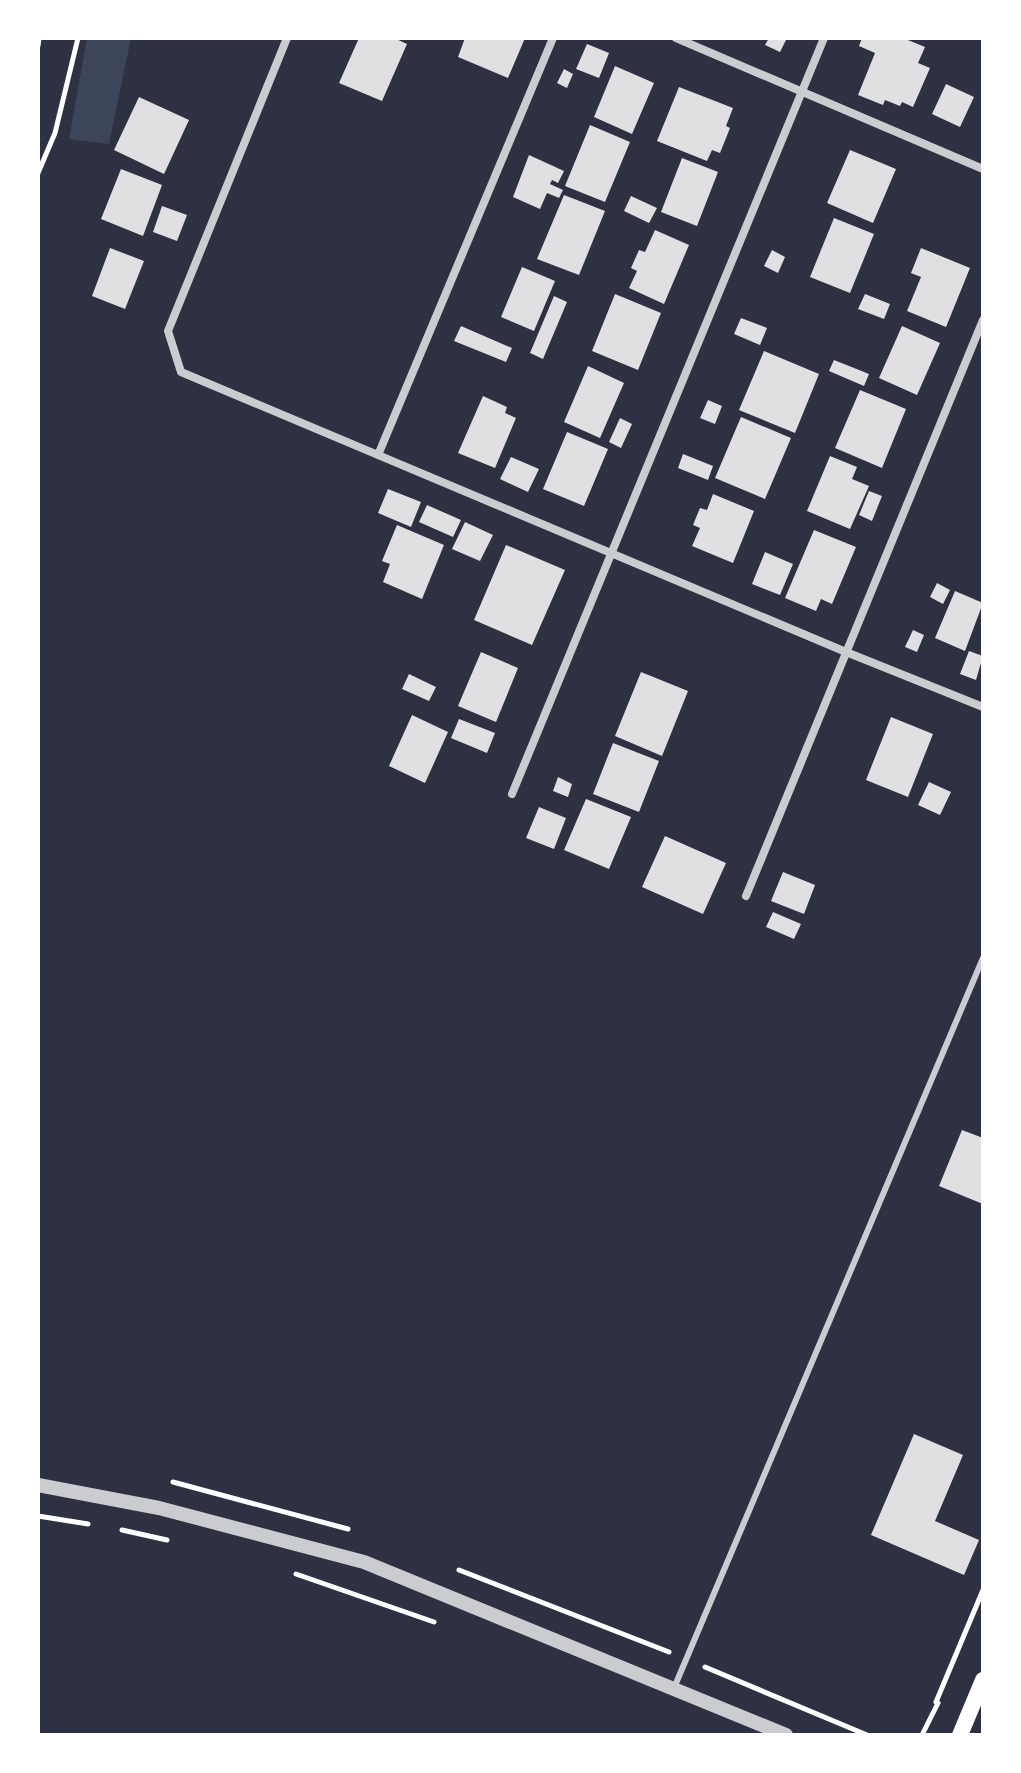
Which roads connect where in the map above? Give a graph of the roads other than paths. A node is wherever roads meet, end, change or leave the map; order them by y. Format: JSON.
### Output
{"nodes":[{"id":1,"x":287,"y":38,"type":"edge"},
{"id":2,"x":553,"y":38,"type":"edge"},
{"id":3,"x":676,"y":38,"type":"edge"},
{"id":4,"x":824,"y":38,"type":"edge"},
{"id":5,"x":802,"y":91,"type":"junction"},
{"id":6,"x":983,"y":169,"type":"edge"},
{"id":7,"x":983,"y":320,"type":"edge"},
{"id":8,"x":378,"y":455,"type":"junction"},
{"id":9,"x":611,"y":551,"type":"junction"},
{"id":10,"x":846,"y":652,"type":"junction"},
{"id":11,"x":983,"y":707,"type":"edge"},
{"id":12,"x":512,"y":794,"type":"dead end"},
{"id":13,"x":746,"y":896,"type":"dead end"},
{"id":14,"x":983,"y":958,"type":"edge"},
{"id":15,"x":38,"y":1485,"type":"edge"},
{"id":16,"x":983,"y":1680,"type":"edge"},
{"id":17,"x":674,"y":1688,"type":"junction"},
{"id":18,"x":786,"y":1735,"type":"edge"},
{"id":19,"x":960,"y":1735,"type":"edge"}],
"edges":[{"from":1,"to":8,"type":"street"},
{"from":2,"to":8,"type":"street"},
{"from":3,"to":5,"type":"street"},
{"from":4,"to":5,"type":"street"},
{"from":5,"to":6,"type":"street"},
{"from":5,"to":9,"type":"street"},
{"from":7,"to":10,"type":"street"},
{"from":8,"to":9,"type":"street"},
{"from":9,"to":10,"type":"street"},
{"from":9,"to":12,"type":"street"},
{"from":10,"to":11,"type":"street"},
{"from":10,"to":13,"type":"street"},
{"from":14,"to":17,"type":"lane"},
{"from":15,"to":17,"type":"street"},
{"from":16,"to":19,"type":"main road"},
{"from":17,"to":18,"type":"street"}]}
